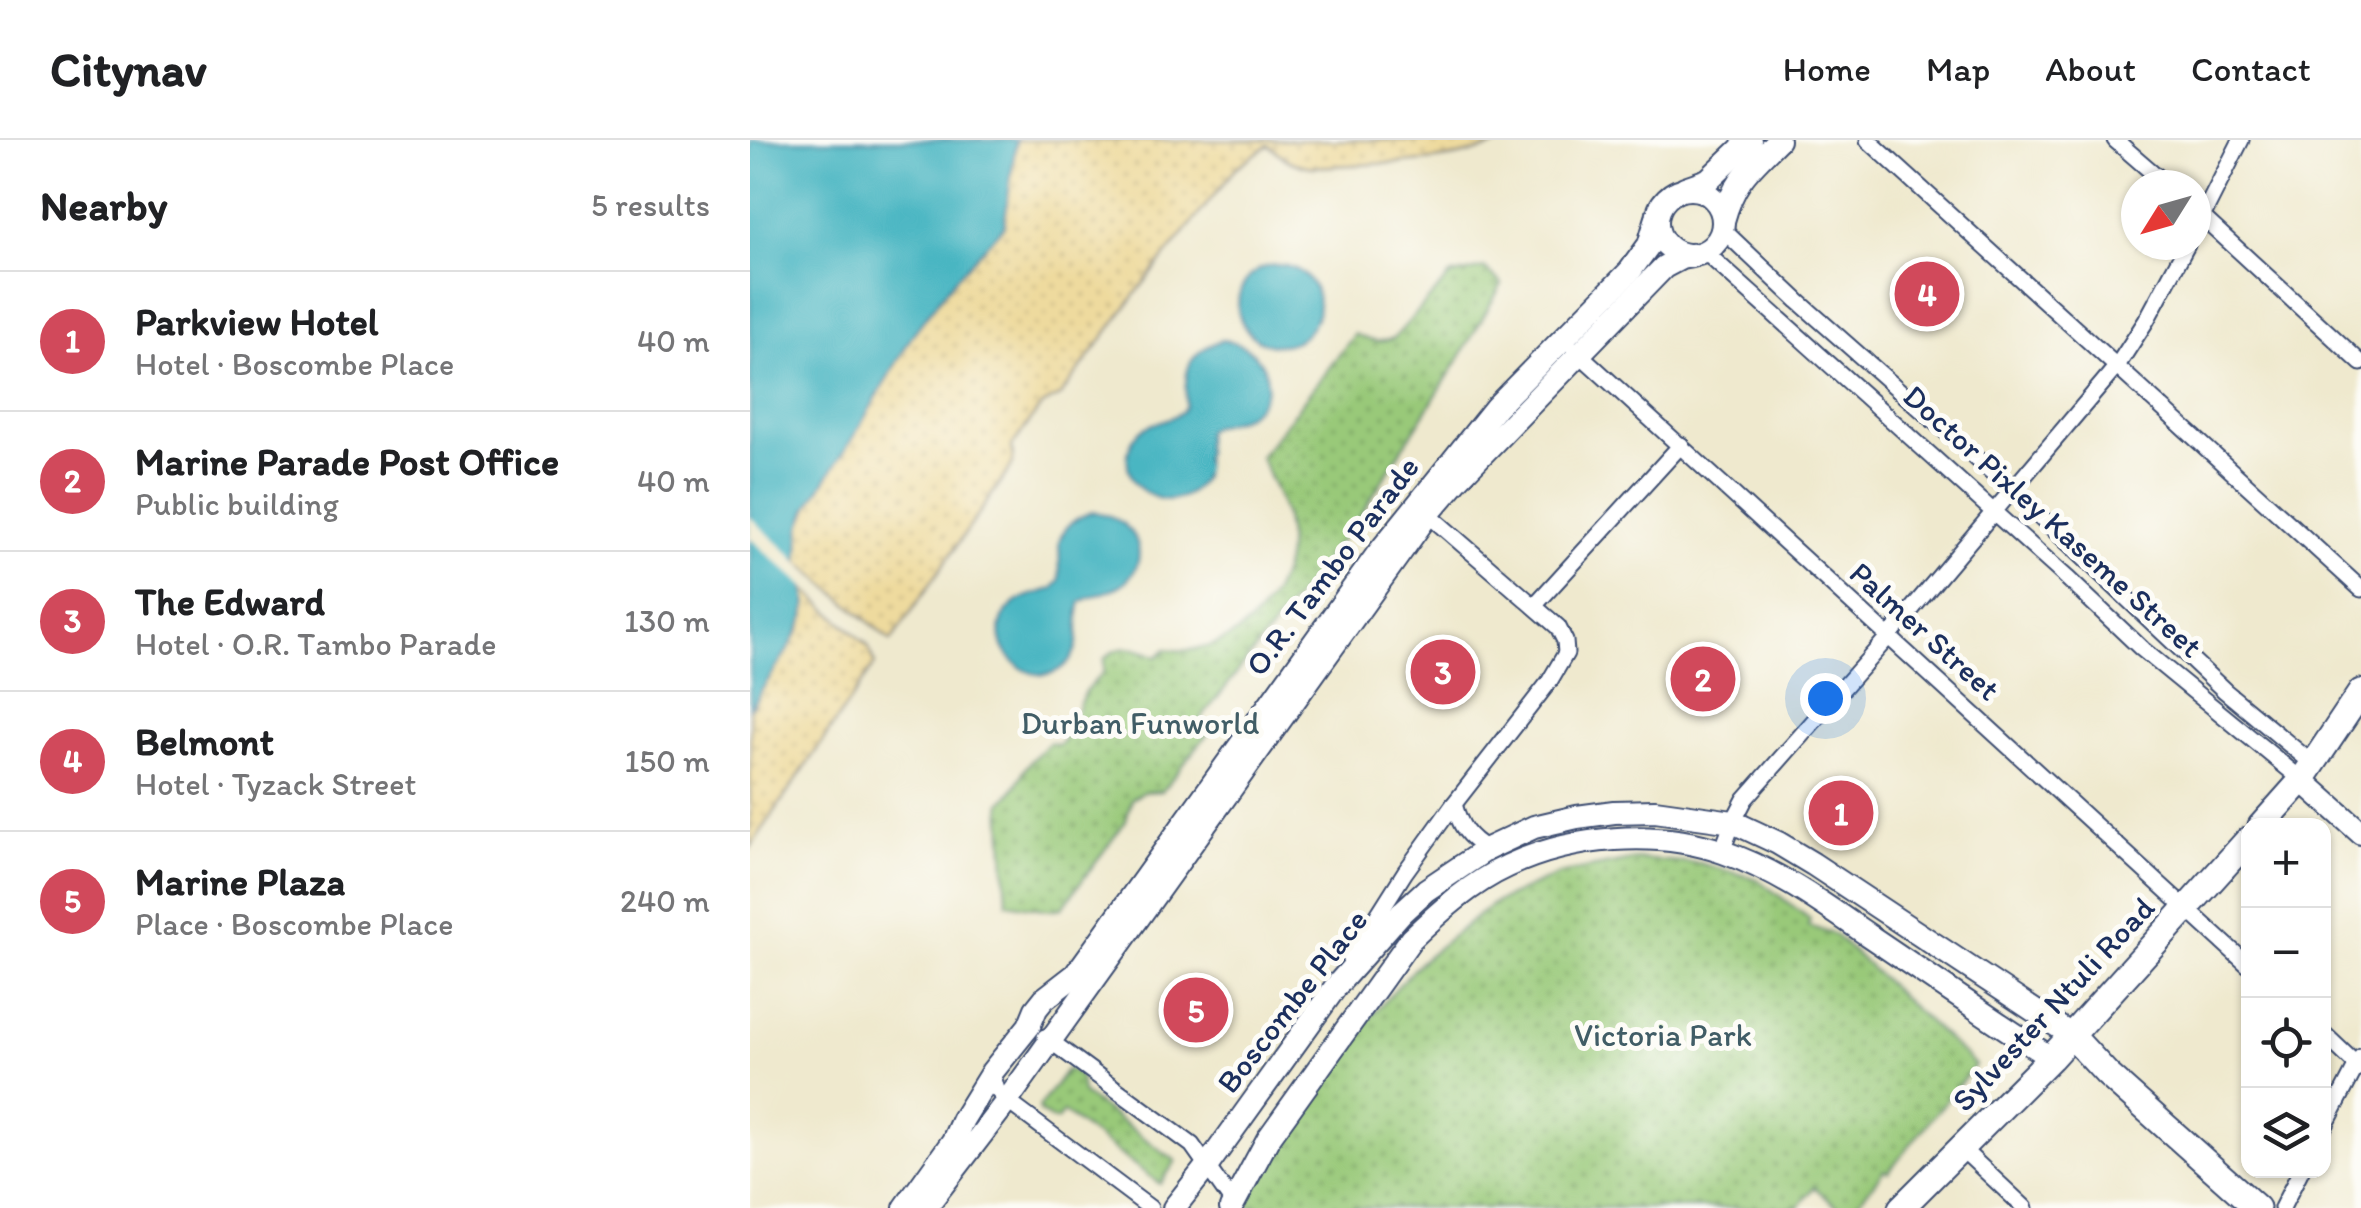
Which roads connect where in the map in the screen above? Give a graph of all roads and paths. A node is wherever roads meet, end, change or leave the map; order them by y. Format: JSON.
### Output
{"nodes":[{"id":1,"x":1750,"y":140,"type":"edge"},
{"id":2,"x":1778,"y":140,"type":"edge"},
{"id":3,"x":1868,"y":140,"type":"edge"},
{"id":4,"x":2115,"y":140,"type":"edge"},
{"id":5,"x":2240,"y":140,"type":"edge"},
{"id":6,"x":2149,"y":170,"type":"edge"},
{"id":7,"x":1681,"y":190,"type":"junction"},
{"id":8,"x":2211,"y":195,"type":"edge"},
{"id":9,"x":1656,"y":221,"type":"junction"},
{"id":10,"x":1723,"y":225,"type":"junction"},
{"id":11,"x":2211,"y":230,"type":"edge"},
{"id":12,"x":1698,"y":254,"type":"junction"},
{"id":13,"x":2180,"y":260,"type":"edge"},
{"id":14,"x":1572,"y":347,"type":"junction"},
{"id":15,"x":2361,"y":363,"type":"edge"},
{"id":16,"x":2117,"y":366,"type":"junction"},
{"id":17,"x":1681,"y":445,"type":"junction"},
{"id":18,"x":2012,"y":489,"type":"junction"},
{"id":19,"x":1422,"y":509,"type":"junction"},
{"id":20,"x":1994,"y":512,"type":"junction"},
{"id":21,"x":2361,"y":588,"type":"edge"},
{"id":22,"x":1534,"y":606,"type":"junction"},
{"id":23,"x":1889,"y":636,"type":"junction"},
{"id":24,"x":2361,"y":692,"type":"edge"},
{"id":25,"x":2307,"y":772,"type":"junction"},
{"id":26,"x":1454,"y":804,"type":"junction"},
{"id":27,"x":2269,"y":818,"type":"edge"},
{"id":28,"x":1733,"y":822,"type":"junction"},
{"id":29,"x":1465,"y":833,"type":"junction"},
{"id":30,"x":2361,"y":833,"type":"edge"},
{"id":31,"x":1432,"y":835,"type":"junction"},
{"id":32,"x":2241,"y":848,"type":"edge"},
{"id":33,"x":1488,"y":849,"type":"junction"},
{"id":34,"x":1722,"y":851,"type":"junction"},
{"id":35,"x":1870,"y":903,"type":"junction"},
{"id":36,"x":2188,"y":908,"type":"junction"},
{"id":37,"x":2241,"y":958,"type":"edge"},
{"id":38,"x":1918,"y":968,"type":"junction"},
{"id":39,"x":1338,"y":985,"type":"junction"},
{"id":40,"x":1029,"y":1026,"type":"junction"},
{"id":41,"x":2071,"y":1036,"type":"junction"},
{"id":42,"x":2331,"y":1040,"type":"edge"},
{"id":43,"x":1050,"y":1041,"type":"junction"},
{"id":44,"x":2051,"y":1058,"type":"junction"},
{"id":45,"x":2360,"y":1063,"type":"edge"},
{"id":46,"x":992,"y":1072,"type":"junction"},
{"id":47,"x":2107,"y":1074,"type":"junction"},
{"id":48,"x":1008,"y":1101,"type":"junction"},
{"id":49,"x":2331,"y":1115,"type":"edge"},
{"id":50,"x":1961,"y":1148,"type":"junction"},
{"id":51,"x":1208,"y":1166,"type":"junction"},
{"id":52,"x":2297,"y":1178,"type":"edge"},
{"id":53,"x":1232,"y":1206,"type":"edge"},
{"id":54,"x":905,"y":1208,"type":"edge"},
{"id":55,"x":925,"y":1208,"type":"edge"},
{"id":56,"x":1150,"y":1208,"type":"edge"},
{"id":57,"x":1174,"y":1208,"type":"edge"},
{"id":58,"x":1901,"y":1208,"type":"edge"},
{"id":59,"x":2025,"y":1208,"type":"edge"},
{"id":60,"x":2256,"y":1208,"type":"edge"},
{"id":61,"x":2282,"y":1208,"type":"edge"}],
"edges":[{"from":1,"to":7,"type":"main road","name":"O.R. Tambo Parade"},
{"from":2,"to":10,"type":"main road","name":"O.R. Tambo Parade"},
{"from":3,"to":16,"type":"street"},
{"from":4,"to":6,"type":"street"},
{"from":5,"to":8,"type":"street"},
{"from":7,"to":9,"type":"main road","name":"O.R. Tambo Parade"},
{"from":7,"to":10,"type":"main road"},
{"from":9,"to":12,"type":"main road"},
{"from":9,"to":14,"type":"main road","name":"O.R. Tambo Parade"},
{"from":10,"to":12,"type":"main road","name":"O.R. Tambo Parade"},
{"from":10,"to":18,"type":"street","name":"Doctor Pixley Kaseme Street"},
{"from":11,"to":15,"type":"street"},
{"from":12,"to":14,"type":"main road","name":"O.R. Tambo Parade"},
{"from":12,"to":20,"type":"street","name":"Doctor Pixley Kaseme Street"},
{"from":13,"to":16,"type":"street"},
{"from":14,"to":17,"type":"street","name":"Palmer Street"},
{"from":14,"to":19,"type":"main road","name":"O.R. Tambo Parade"},
{"from":16,"to":18,"type":"street"},
{"from":16,"to":21,"type":"street"},
{"from":17,"to":22,"type":"street"},
{"from":17,"to":23,"type":"street","name":"Palmer Street"},
{"from":18,"to":20,"type":"street"},
{"from":18,"to":25,"type":"street","name":"Doctor Pixley Kaseme Street"},
{"from":19,"to":22,"type":"street"},
{"from":19,"to":40,"type":"main road","name":"O.R. Tambo Parade"},
{"from":19,"to":43,"type":"main road","name":"O.R. Tambo Parade"},
{"from":20,"to":23,"type":"street"},
{"from":20,"to":25,"type":"street","name":"Doctor Pixley Kaseme Street"},
{"from":22,"to":26,"type":"street"},
{"from":23,"to":28,"type":"street"},
{"from":23,"to":36,"type":"street","name":"Palmer Street"},
{"from":24,"to":25,"type":"main road"},
{"from":25,"to":27,"type":"main road"},
{"from":25,"to":30,"type":"main road","name":"Doctor Pixley Kaseme Street"},
{"from":26,"to":29,"type":"street"},
{"from":26,"to":31,"type":"street"},
{"from":28,"to":33,"type":"main road","name":"Boscombe Place"},
{"from":28,"to":34,"type":"street"},
{"from":28,"to":35,"type":"main road","name":"Boscombe Place"},
{"from":29,"to":31,"type":"street"},
{"from":29,"to":33,"type":"street"},
{"from":31,"to":39,"type":"street"},
{"from":32,"to":36,"type":"main road","name":"Sylvester Ntuli Road"},
{"from":33,"to":39,"type":"main road","name":"Boscombe Place"},
{"from":34,"to":38,"type":"main road","name":"Boscombe Place"},
{"from":34,"to":53,"type":"main road","name":"Boscombe Place"},
{"from":35,"to":38,"type":"main road"},
{"from":35,"to":41,"type":"main road","name":"Boscombe Place"},
{"from":36,"to":37,"type":"street","name":"Palmer Street"},
{"from":36,"to":41,"type":"main road","name":"Sylvester Ntuli Road"},
{"from":38,"to":44,"type":"main road","name":"Boscombe Place"},
{"from":39,"to":51,"type":"main road","name":"Boscombe Place"},
{"from":40,"to":43,"type":"street"},
{"from":40,"to":46,"type":"main road","name":"O.R. Tambo Parade"},
{"from":41,"to":44,"type":"main road","name":"Sylvester Ntuli Road"},
{"from":41,"to":47,"type":"main road"},
{"from":42,"to":45,"type":"street"},
{"from":43,"to":48,"type":"main road","name":"O.R. Tambo Parade"},
{"from":43,"to":51,"type":"street"},
{"from":44,"to":47,"type":"main road"},
{"from":44,"to":50,"type":"main road","name":"Sylvester Ntuli Road"},
{"from":45,"to":49,"type":"street"},
{"from":46,"to":48,"type":"street"},
{"from":46,"to":54,"type":"main road","name":"O.R. Tambo Parade"},
{"from":47,"to":60,"type":"main road"},
{"from":48,"to":55,"type":"main road","name":"O.R. Tambo Parade"},
{"from":48,"to":56,"type":"street"},
{"from":50,"to":58,"type":"main road","name":"Sylvester Ntuli Road"},
{"from":50,"to":59,"type":"street"},
{"from":51,"to":53,"type":"street"},
{"from":51,"to":57,"type":"main road","name":"Boscombe Place"},
{"from":52,"to":61,"type":"street"}]}
